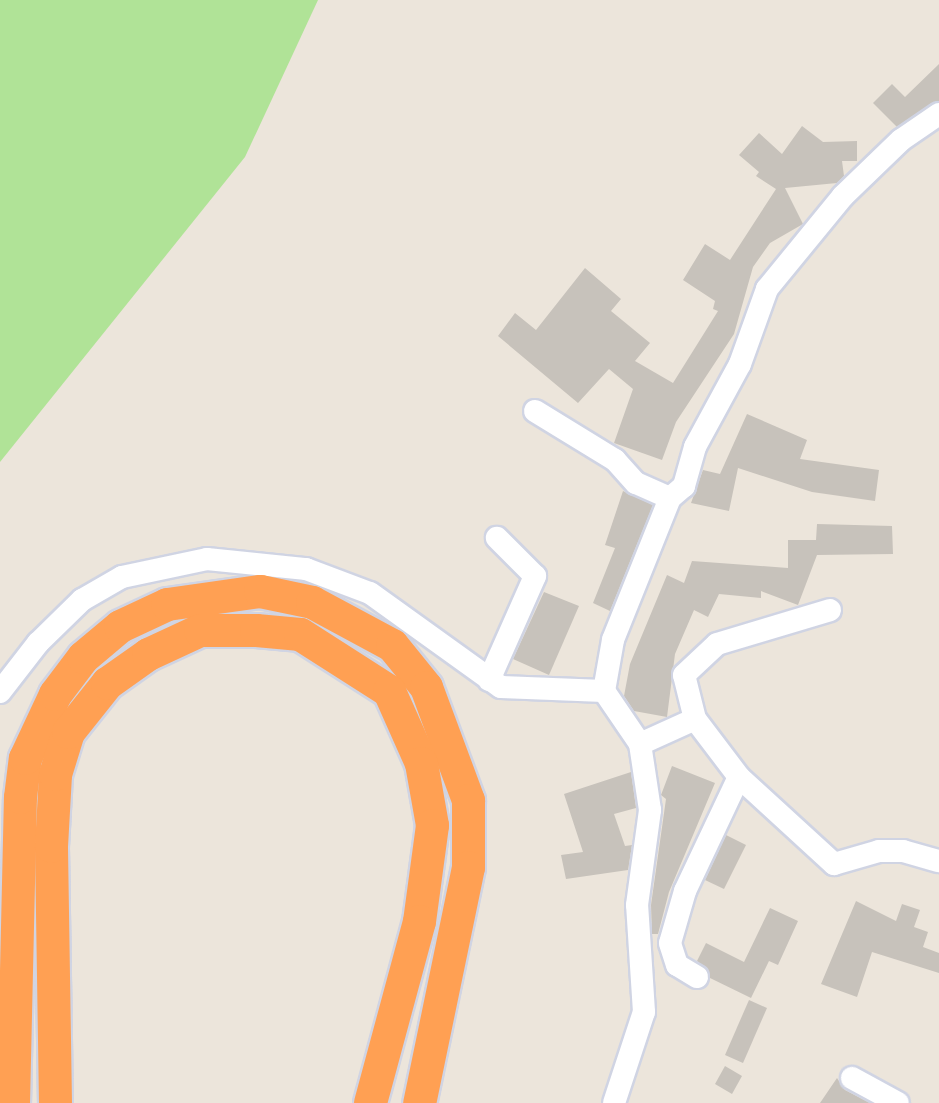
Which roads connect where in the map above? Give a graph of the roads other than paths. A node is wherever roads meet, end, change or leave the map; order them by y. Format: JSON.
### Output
{"nodes":[{"id":1,"x":939,"y":114,"type":"edge"},
{"id":2,"x":535,"y":411,"type":"dead end"},
{"id":3,"x":670,"y":498,"type":"junction"},
{"id":4,"x":497,"y":538,"type":"dead end"},
{"id":5,"x":830,"y":610,"type":"dead end"},
{"id":6,"x":489,"y":680,"type":"junction"},
{"id":7,"x":604,"y":691,"type":"junction"},
{"id":8,"x":0,"y":692,"type":"edge"},
{"id":9,"x":695,"y":719,"type":"junction"},
{"id":10,"x":640,"y":744,"type":"junction"},
{"id":11,"x":739,"y":777,"type":"junction"},
{"id":12,"x":939,"y":861,"type":"edge"},
{"id":13,"x":697,"y":976,"type":"dead end"},
{"id":14,"x":852,"y":1078,"type":"dead end"},
{"id":15,"x":13,"y":1103,"type":"edge"},
{"id":16,"x":56,"y":1103,"type":"edge"},
{"id":17,"x":370,"y":1103,"type":"edge"},
{"id":18,"x":419,"y":1103,"type":"edge"},
{"id":19,"x":614,"y":1103,"type":"edge"},
{"id":20,"x":898,"y":1103,"type":"edge"}],
"edges":[{"from":1,"to":3,"type":"street"},
{"from":2,"to":3,"type":"street"},
{"from":3,"to":7,"type":"street"},
{"from":4,"to":6,"type":"street"},
{"from":5,"to":9,"type":"street"},
{"from":6,"to":7,"type":"street"},
{"from":6,"to":8,"type":"street"},
{"from":7,"to":10,"type":"street"},
{"from":9,"to":10,"type":"street"},
{"from":9,"to":11,"type":"street"},
{"from":10,"to":19,"type":"street"},
{"from":11,"to":12,"type":"street"},
{"from":11,"to":13,"type":"street"},
{"from":14,"to":20,"type":"street"},
{"from":15,"to":18,"type":"highway"},
{"from":16,"to":17,"type":"highway"}]}
